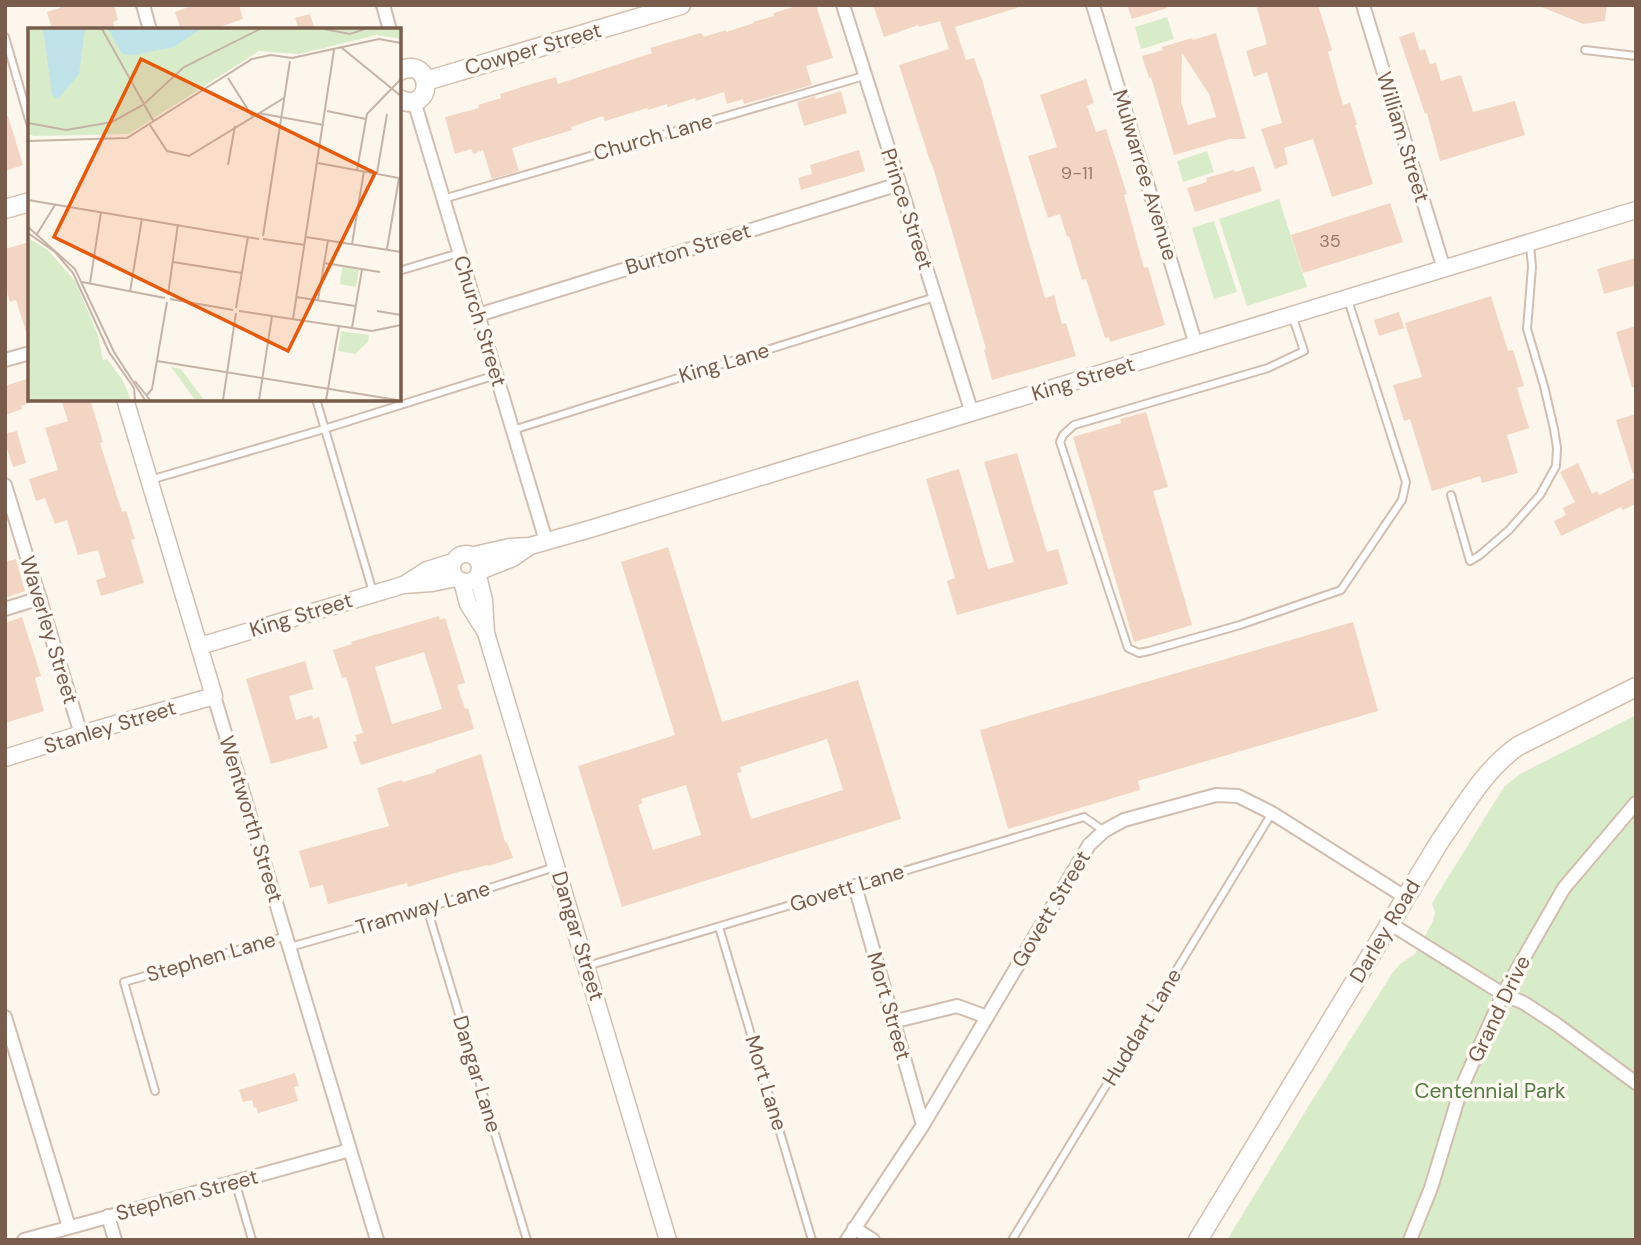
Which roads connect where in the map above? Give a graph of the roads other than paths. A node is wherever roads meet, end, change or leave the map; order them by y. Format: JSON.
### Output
{"nodes":[{"id":1,"x":143,"y":5,"type":"edge"},
{"id":2,"x":383,"y":5,"type":"edge"},
{"id":3,"x":681,"y":5,"type":"edge"},
{"id":4,"x":843,"y":5,"type":"edge"},
{"id":5,"x":1093,"y":5,"type":"edge"},
{"id":6,"x":1363,"y":5,"type":"edge"},
{"id":7,"x":149,"y":28,"type":"edge"},
{"id":8,"x":389,"y":28,"type":"edge"},
{"id":9,"x":5,"y":37,"type":"edge"},
{"id":10,"x":1585,"y":50,"type":"dead end"},
{"id":11,"x":1636,"y":56,"type":"edge"},
{"id":12,"x":401,"y":66,"type":"edge"},
{"id":13,"x":864,"y":76,"type":"junction"},
{"id":14,"x":426,"y":81,"type":"junction"},
{"id":15,"x":407,"y":100,"type":"edge"},
{"id":16,"x":28,"y":115,"type":"edge"},
{"id":17,"x":899,"y":184,"type":"junction"},
{"id":18,"x":443,"y":199,"type":"junction"},
{"id":19,"x":28,"y":203,"type":"edge"},
{"id":20,"x":5,"y":209,"type":"edge"},
{"id":21,"x":1636,"y":210,"type":"edge"},
{"id":22,"x":1530,"y":243,"type":"junction"},
{"id":23,"x":459,"y":253,"type":"junction"},
{"id":24,"x":401,"y":270,"type":"edge"},
{"id":25,"x":1444,"y":270,"type":"junction"},
{"id":26,"x":935,"y":297,"type":"junction"},
{"id":27,"x":1348,"y":299,"type":"junction"},
{"id":28,"x":478,"y":315,"type":"junction"},
{"id":29,"x":1292,"y":315,"type":"junction"},
{"id":30,"x":1196,"y":345,"type":"junction"},
{"id":31,"x":28,"y":354,"type":"edge"},
{"id":32,"x":5,"y":360,"type":"edge"},
{"id":33,"x":496,"y":375,"type":"junction"},
{"id":34,"x":126,"y":401,"type":"edge"},
{"id":35,"x":317,"y":401,"type":"edge"},
{"id":36,"x":972,"y":413,"type":"junction"},
{"id":37,"x":324,"y":429,"type":"junction"},
{"id":38,"x":513,"y":430,"type":"junction"},
{"id":39,"x":150,"y":480,"type":"junction"},
{"id":40,"x":5,"y":485,"type":"edge"},
{"id":41,"x":1451,"y":495,"type":"dead end"},
{"id":42,"x":546,"y":541,"type":"junction"},
{"id":43,"x":467,"y":570,"type":"junction"},
{"id":44,"x":374,"y":594,"type":"junction"},
{"id":45,"x":40,"y":598,"type":"junction"},
{"id":46,"x":5,"y":609,"type":"edge"},
{"id":47,"x":200,"y":646,"type":"junction"},
{"id":48,"x":1636,"y":687,"type":"edge"},
{"id":49,"x":214,"y":696,"type":"junction"},
{"id":50,"x":81,"y":734,"type":"junction"},
{"id":51,"x":5,"y":758,"type":"edge"},
{"id":52,"x":1636,"y":803,"type":"edge"},
{"id":53,"x":1272,"y":813,"type":"junction"},
{"id":54,"x":1104,"y":831,"type":"junction"},
{"id":55,"x":556,"y":867,"type":"junction"},
{"id":56,"x":855,"y":886,"type":"junction"},
{"id":57,"x":1405,"y":897,"type":"junction"},
{"id":58,"x":427,"y":908,"type":"junction"},
{"id":59,"x":1389,"y":923,"type":"junction"},
{"id":60,"x":719,"y":926,"type":"junction"},
{"id":61,"x":288,"y":942,"type":"junction"},
{"id":62,"x":587,"y":966,"type":"junction"},
{"id":63,"x":1503,"y":994,"type":"junction"},
{"id":64,"x":5,"y":1017,"type":"edge"},
{"id":65,"x":987,"y":1017,"type":"junction"},
{"id":66,"x":892,"y":1022,"type":"junction"},
{"id":67,"x":1636,"y":1083,"type":"edge"},
{"id":68,"x":155,"y":1091,"type":"dead end"},
{"id":69,"x":923,"y":1125,"type":"junction"},
{"id":70,"x":350,"y":1150,"type":"junction"},
{"id":71,"x":235,"y":1181,"type":"junction"},
{"id":72,"x":108,"y":1216,"type":"junction"},
{"id":73,"x":69,"y":1227,"type":"junction"},
{"id":74,"x":851,"y":1234,"type":"edge"},
{"id":75,"x":24,"y":1240,"type":"edge"},
{"id":76,"x":115,"y":1240,"type":"edge"},
{"id":77,"x":252,"y":1240,"type":"edge"},
{"id":78,"x":377,"y":1240,"type":"edge"},
{"id":79,"x":527,"y":1240,"type":"edge"},
{"id":80,"x":668,"y":1240,"type":"edge"},
{"id":81,"x":813,"y":1240,"type":"edge"},
{"id":82,"x":873,"y":1240,"type":"edge"},
{"id":83,"x":1012,"y":1240,"type":"edge"},
{"id":84,"x":1198,"y":1240,"type":"edge"},
{"id":85,"x":1409,"y":1240,"type":"edge"}],
"edges":[{"from":1,"to":7,"type":"street"},
{"from":2,"to":8,"type":"street"},
{"from":3,"to":14,"type":"main road","name":"Cowper Street"},
{"from":4,"to":13,"type":"street","name":"Prince Street"},
{"from":5,"to":30,"type":"street","name":"Mulwarree Avenue"},
{"from":6,"to":25,"type":"street","name":"William Street"},
{"from":9,"to":16,"type":"lane"},
{"from":10,"to":11,"type":"lane"},
{"from":12,"to":14,"type":"main road"},
{"from":13,"to":17,"type":"street","name":"Prince Street"},
{"from":13,"to":18,"type":"lane","name":"Church Lane"},
{"from":14,"to":15,"type":"main road"},
{"from":15,"to":18,"type":"street","name":"Church Street"},
{"from":17,"to":26,"type":"street","name":"Prince Street"},
{"from":17,"to":28,"type":"street","name":"Burton Street"},
{"from":18,"to":23,"type":"street","name":"Church Street"},
{"from":19,"to":20,"type":"main road"},
{"from":21,"to":22,"type":"street","name":"King Street"},
{"from":22,"to":25,"type":"street","name":"King Street"},
{"from":22,"to":41,"type":"lane"},
{"from":23,"to":24,"type":"lane"},
{"from":23,"to":28,"type":"street","name":"Church Street"},
{"from":25,"to":27,"type":"street","name":"King Street"},
{"from":26,"to":36,"type":"street","name":"Prince Street"},
{"from":26,"to":38,"type":"lane","name":"King Lane"},
{"from":27,"to":29,"type":"street","name":"King Street"},
{"from":27,"to":29,"type":"lane"},
{"from":28,"to":33,"type":"street","name":"Church Street"},
{"from":29,"to":30,"type":"street","name":"King Street"},
{"from":30,"to":36,"type":"street","name":"King Street"},
{"from":31,"to":32,"type":"street"},
{"from":33,"to":37,"type":"lane"},
{"from":33,"to":38,"type":"street","name":"Church Street"},
{"from":34,"to":39,"type":"street","name":"Wentworth Street"},
{"from":35,"to":37,"type":"lane"},
{"from":36,"to":42,"type":"street","name":"King Street"},
{"from":37,"to":39,"type":"lane"},
{"from":37,"to":44,"type":"lane"},
{"from":38,"to":42,"type":"street","name":"Church Street"},
{"from":39,"to":47,"type":"street","name":"Wentworth Street"},
{"from":40,"to":45,"type":"street","name":"Waverley Street"},
{"from":42,"to":43,"type":"street","name":"King Street"},
{"from":43,"to":44,"type":"street","name":"King Street"},
{"from":43,"to":55,"type":"street","name":"Dangar Street"},
{"from":44,"to":47,"type":"street","name":"King Street"},
{"from":45,"to":46,"type":"street"},
{"from":45,"to":50,"type":"street","name":"Waverley Street"},
{"from":47,"to":49,"type":"street","name":"Wentworth Street"},
{"from":48,"to":57,"type":"main road","name":"Darley Road"},
{"from":49,"to":50,"type":"street","name":"Stanley Street"},
{"from":49,"to":61,"type":"street","name":"Wentworth Street"},
{"from":50,"to":51,"type":"street","name":"Stanley Street"},
{"from":52,"to":63,"type":"street","name":"Grand Drive"},
{"from":53,"to":54,"type":"street","name":"Govett Street"},
{"from":53,"to":57,"type":"street","name":"Govett Street"},
{"from":53,"to":83,"type":"lane","name":"Huddart Lane"},
{"from":54,"to":56,"type":"lane","name":"Govett Lane"},
{"from":54,"to":65,"type":"street","name":"Govett Street"},
{"from":55,"to":58,"type":"lane","name":"Tramway Lane"},
{"from":55,"to":62,"type":"street","name":"Dangar Street"},
{"from":56,"to":60,"type":"lane","name":"Govett Lane"},
{"from":56,"to":66,"type":"street","name":"Mort Street"},
{"from":57,"to":59,"type":"main road","name":"Darley Road"},
{"from":58,"to":61,"type":"lane","name":"Tramway Lane"},
{"from":58,"to":79,"type":"lane","name":"Dangar Lane"},
{"from":59,"to":63,"type":"street"},
{"from":59,"to":84,"type":"main road","name":"Darley Road"},
{"from":60,"to":62,"type":"lane","name":"Govett Lane"},
{"from":60,"to":81,"type":"lane","name":"Mort Lane"},
{"from":61,"to":68,"type":"lane","name":"Stephen Lane"},
{"from":61,"to":70,"type":"street","name":"Wentworth Street"},
{"from":62,"to":80,"type":"street","name":"Dangar Street"},
{"from":63,"to":67,"type":"street"},
{"from":63,"to":85,"type":"street","name":"Grand Drive"},
{"from":64,"to":73,"type":"street"},
{"from":65,"to":66,"type":"street"},
{"from":65,"to":69,"type":"street","name":"Govett Street"},
{"from":66,"to":69,"type":"street","name":"Mort Street"},
{"from":69,"to":74,"type":"street","name":"Govett Street"},
{"from":70,"to":71,"type":"street","name":"Stephen Street"},
{"from":70,"to":78,"type":"street","name":"Wentworth Street"},
{"from":71,"to":72,"type":"street","name":"Stephen Street"},
{"from":71,"to":77,"type":"lane"},
{"from":72,"to":73,"type":"street","name":"Stephen Street"},
{"from":72,"to":76,"type":"street"},
{"from":73,"to":75,"type":"street","name":"Stephen Street"},
{"from":74,"to":82,"type":"street"}]}
